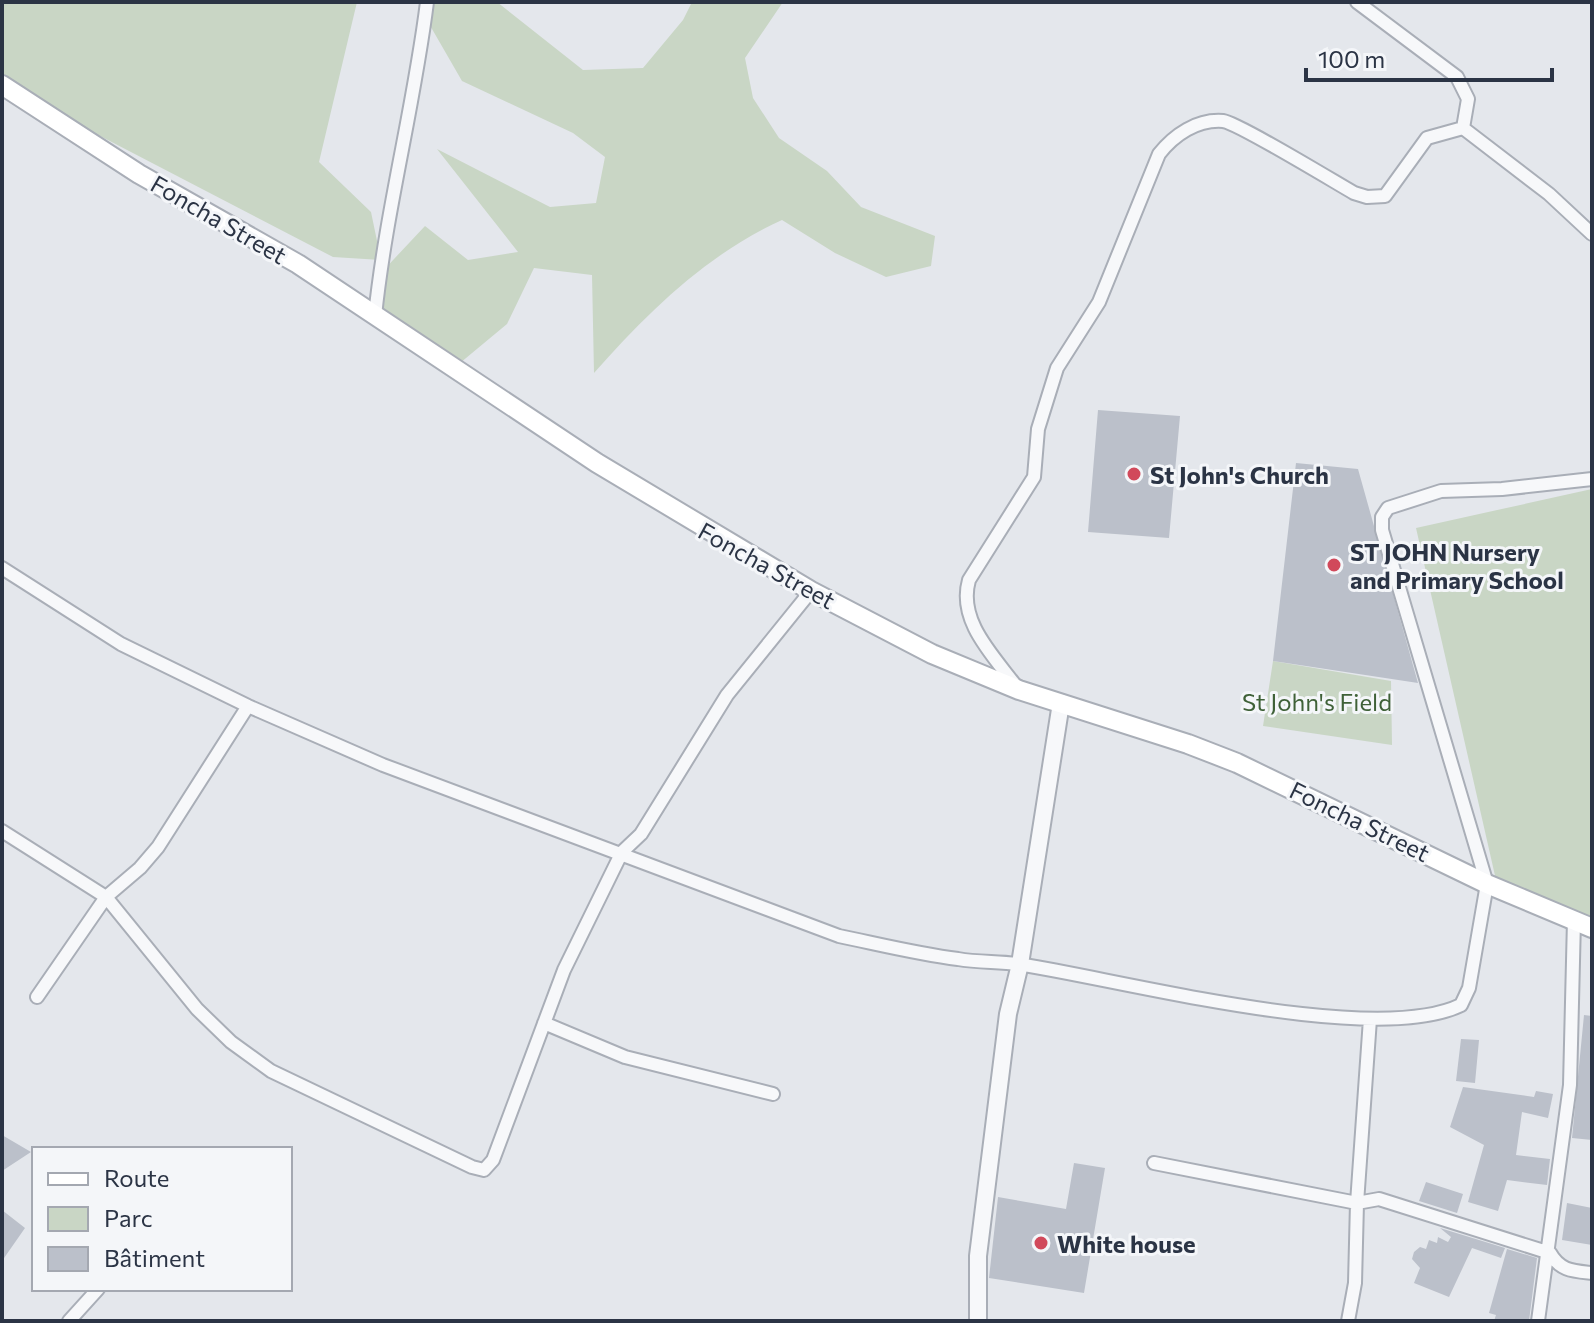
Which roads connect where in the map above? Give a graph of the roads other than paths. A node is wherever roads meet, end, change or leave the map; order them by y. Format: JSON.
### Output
{"nodes":[{"id":1,"x":427,"y":2,"type":"edge"},
{"id":2,"x":1357,"y":2,"type":"edge"},
{"id":3,"x":2,"y":85,"type":"edge"},
{"id":4,"x":1463,"y":128,"type":"junction"},
{"id":5,"x":1592,"y":234,"type":"edge"},
{"id":6,"x":375,"y":316,"type":"junction"},
{"id":7,"x":1592,"y":479,"type":"edge"},
{"id":8,"x":2,"y":568,"type":"edge"},
{"id":9,"x":811,"y":591,"type":"junction"},
{"id":10,"x":1019,"y":690,"type":"junction"},
{"id":11,"x":1061,"y":703,"type":"junction"},
{"id":12,"x":248,"y":706,"type":"junction"},
{"id":13,"x":2,"y":831,"type":"edge"},
{"id":14,"x":622,"y":852,"type":"junction"},
{"id":15,"x":1487,"y":884,"type":"junction"},
{"id":16,"x":106,"y":897,"type":"junction"},
{"id":17,"x":1574,"y":920,"type":"junction"},
{"id":18,"x":1592,"y":928,"type":"edge"},
{"id":19,"x":1020,"y":964,"type":"junction"},
{"id":20,"x":37,"y":997,"type":"dead end"},
{"id":21,"x":1370,"y":1019,"type":"junction"},
{"id":22,"x":544,"y":1023,"type":"junction"},
{"id":23,"x":773,"y":1094,"type":"dead end"},
{"id":24,"x":1154,"y":1163,"type":"dead end"},
{"id":25,"x":1357,"y":1203,"type":"junction"},
{"id":26,"x":1550,"y":1253,"type":"junction"},
{"id":27,"x":1592,"y":1273,"type":"edge"},
{"id":28,"x":96,"y":1291,"type":"edge"},
{"id":29,"x":69,"y":1321,"type":"edge"},
{"id":30,"x":978,"y":1321,"type":"edge"},
{"id":31,"x":1348,"y":1321,"type":"edge"},
{"id":32,"x":1538,"y":1321,"type":"edge"}],
"edges":[{"from":1,"to":6,"type":"street"},
{"from":2,"to":4,"type":"street"},
{"from":3,"to":6,"type":"main road","name":"Foncha Street"},
{"from":4,"to":5,"type":"street"},
{"from":4,"to":10,"type":"street"},
{"from":6,"to":9,"type":"main road","name":"Foncha Street"},
{"from":7,"to":15,"type":"street"},
{"from":8,"to":12,"type":"street"},
{"from":9,"to":10,"type":"main road","name":"Foncha Street"},
{"from":9,"to":14,"type":"street"},
{"from":10,"to":11,"type":"main road","name":"Foncha Street"},
{"from":11,"to":15,"type":"main road","name":"Foncha Street"},
{"from":11,"to":19,"type":"street"},
{"from":12,"to":14,"type":"street"},
{"from":12,"to":16,"type":"street"},
{"from":13,"to":16,"type":"street"},
{"from":14,"to":19,"type":"street"},
{"from":14,"to":22,"type":"street"},
{"from":15,"to":17,"type":"main road","name":"Foncha Street"},
{"from":15,"to":21,"type":"street"},
{"from":16,"to":20,"type":"street"},
{"from":16,"to":22,"type":"street"},
{"from":17,"to":18,"type":"main road","name":"Foncha Street"},
{"from":17,"to":26,"type":"street"},
{"from":19,"to":21,"type":"street"},
{"from":19,"to":30,"type":"street"},
{"from":21,"to":25,"type":"street"},
{"from":22,"to":23,"type":"street"},
{"from":24,"to":25,"type":"street"},
{"from":25,"to":26,"type":"street"},
{"from":25,"to":31,"type":"street"},
{"from":26,"to":27,"type":"street"},
{"from":26,"to":32,"type":"street"},
{"from":28,"to":29,"type":"street"}]}
